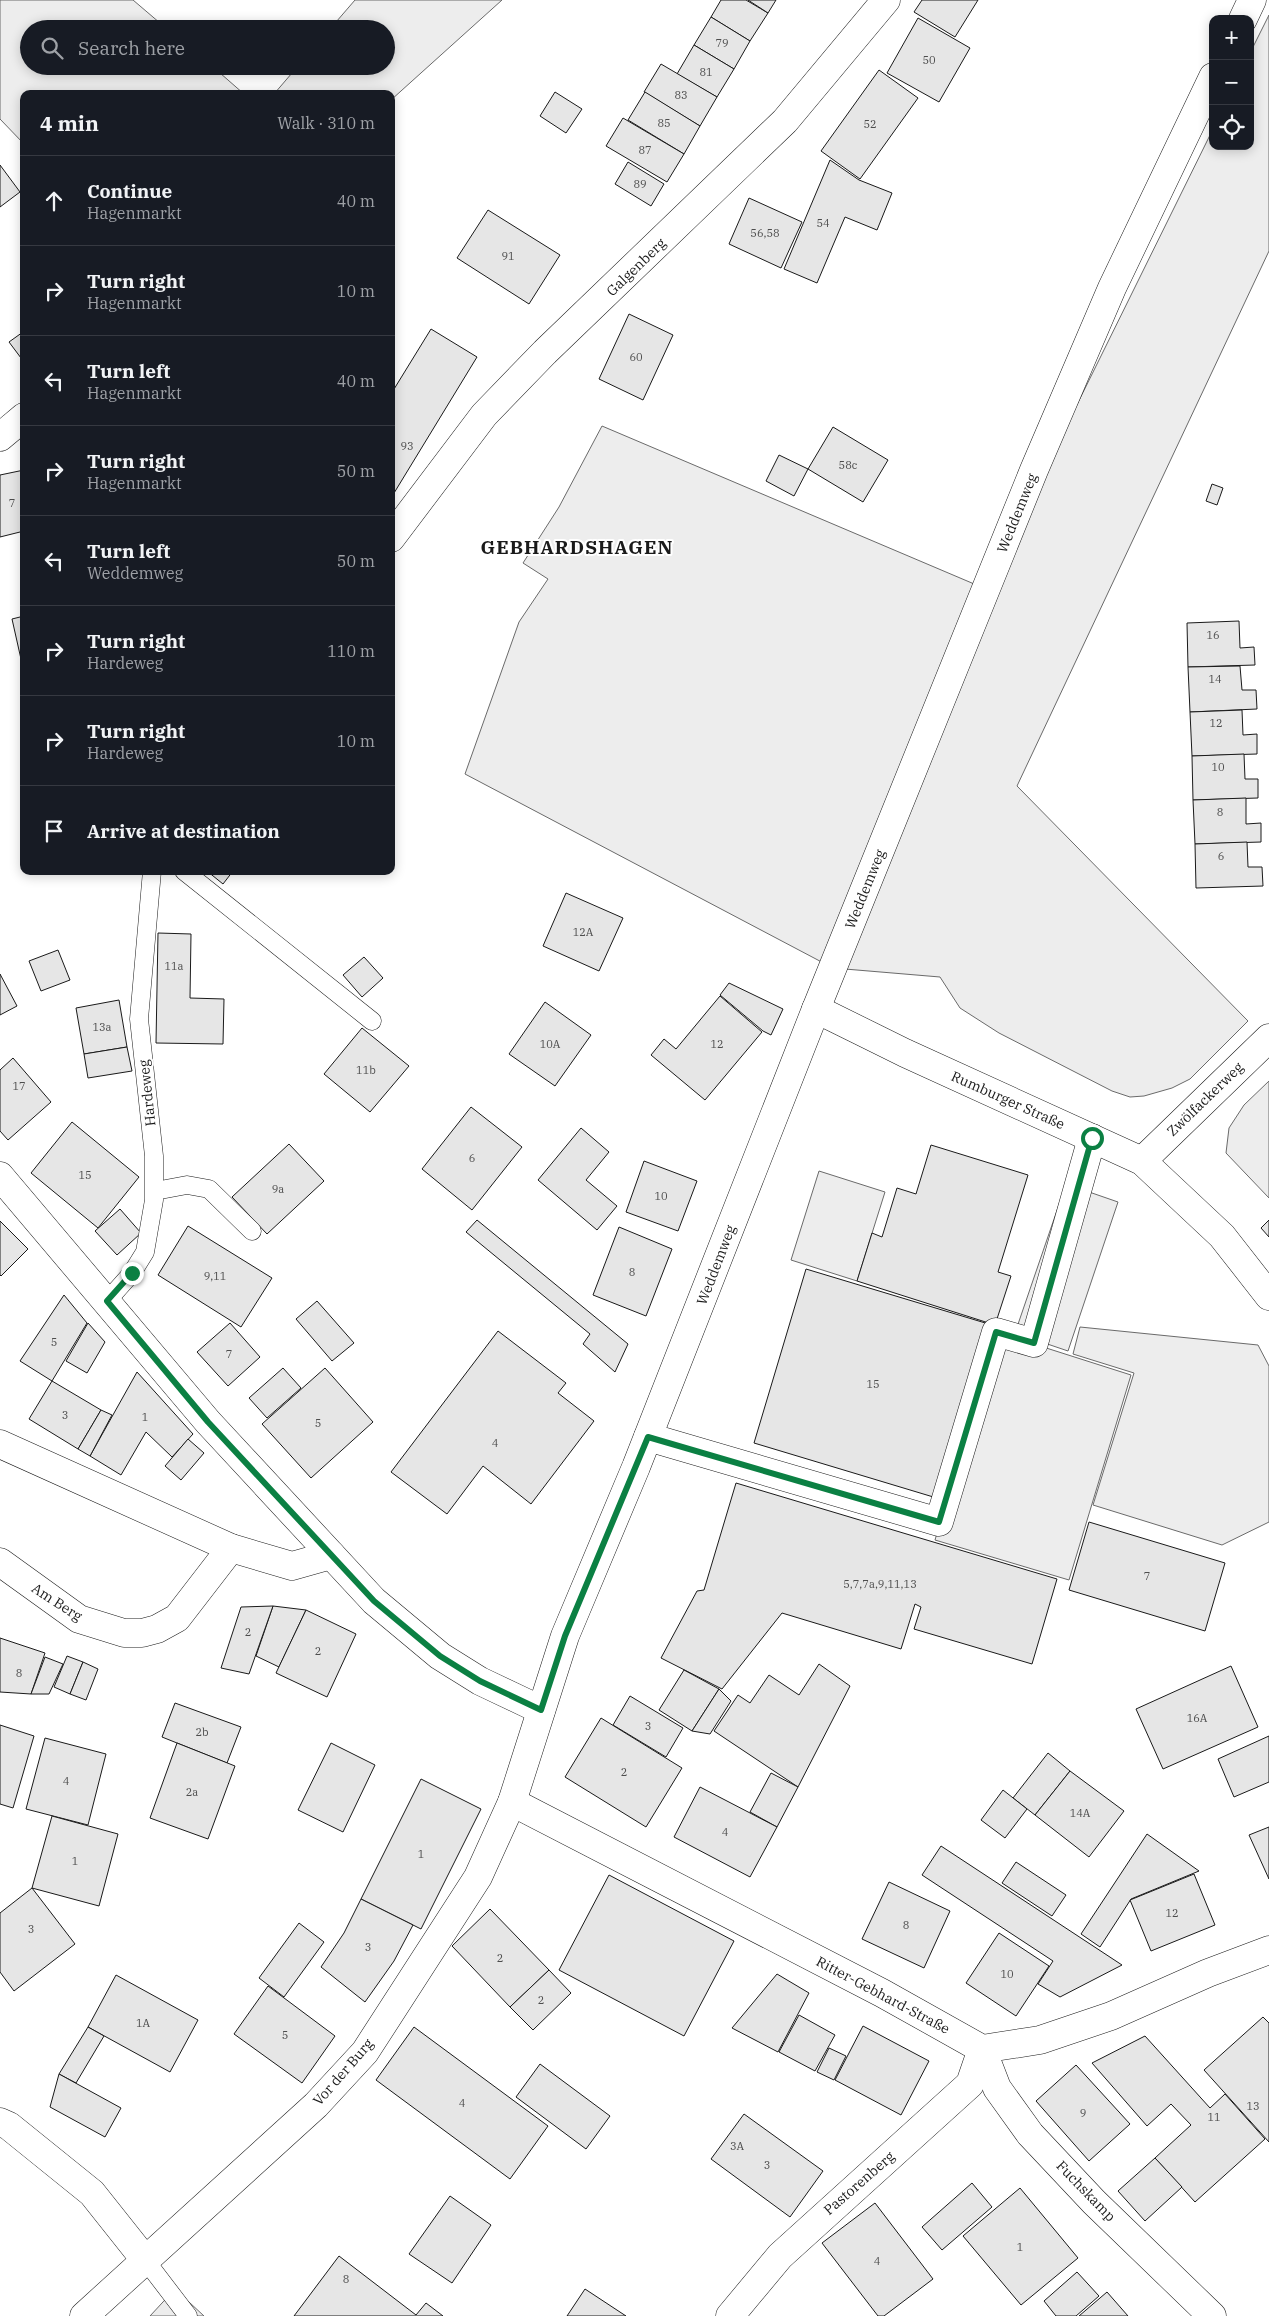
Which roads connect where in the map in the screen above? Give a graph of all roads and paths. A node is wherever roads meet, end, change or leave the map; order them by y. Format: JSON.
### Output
{"nodes":[{"id":1,"x":886,"y":0,"type":"edge"},
{"id":2,"x":1252,"y":0,"type":"edge"},
{"id":3,"x":1244,"y":15,"type":"edge"},
{"id":4,"x":1209,"y":85,"type":"edge"},
{"id":5,"x":20,"y":420,"type":"edge"},
{"id":6,"x":0,"y":438,"type":"edge"},
{"id":7,"x":395,"y":533,"type":"edge"},
{"id":8,"x":152,"y":875,"type":"edge"},
{"id":9,"x":189,"y":875,"type":"edge"},
{"id":10,"x":816,"y":1008,"type":"junction"},
{"id":11,"x":372,"y":1022,"type":"dead end"},
{"id":12,"x":1269,"y":1038,"type":"edge"},
{"id":13,"x":1092,"y":1138,"type":"junction"},
{"id":14,"x":1142,"y":1161,"type":"junction"},
{"id":15,"x":0,"y":1176,"type":"edge"},
{"id":16,"x":155,"y":1191,"type":"junction"},
{"id":17,"x":252,"y":1232,"type":"dead end"},
{"id":18,"x":1269,"y":1296,"type":"edge"},
{"id":19,"x":107,"y":1301,"type":"junction"},
{"id":20,"x":648,"y":1437,"type":"junction"},
{"id":21,"x":0,"y":1444,"type":"edge"},
{"id":22,"x":230,"y":1548,"type":"junction"},
{"id":23,"x":331,"y":1555,"type":"junction"},
{"id":24,"x":0,"y":1562,"type":"edge"},
{"id":25,"x":541,"y":1710,"type":"junction"},
{"id":26,"x":512,"y":1802,"type":"junction"},
{"id":27,"x":1269,"y":1950,"type":"edge"},
{"id":28,"x":982,"y":2049,"type":"junction"},
{"id":29,"x":0,"y":2122,"type":"edge"},
{"id":30,"x":146,"y":2261,"type":"junction"},
{"id":31,"x":84,"y":2316,"type":"edge"},
{"id":32,"x":188,"y":2316,"type":"edge"},
{"id":33,"x":730,"y":2316,"type":"edge"},
{"id":34,"x":1212,"y":2316,"type":"edge"}],
"edges":[{"from":1,"to":7,"type":"street","name":"Galgenberg"},
{"from":2,"to":3,"type":"street"},
{"from":4,"to":10,"type":"street","name":"Weddemweg"},
{"from":5,"to":6,"type":"street"},
{"from":8,"to":16,"type":"lane","name":"Hardeweg"},
{"from":9,"to":11,"type":"lane"},
{"from":10,"to":13,"type":"street","name":"Rumburger Straße"},
{"from":10,"to":20,"type":"street","name":"Weddemweg"},
{"from":12,"to":14,"type":"street","name":"Zwölfackerweg"},
{"from":13,"to":14,"type":"street","name":"Rumburger Straße"},
{"from":13,"to":20,"type":"street"},
{"from":14,"to":18,"type":"street","name":"Rumburger Straße"},
{"from":15,"to":19,"type":"street"},
{"from":16,"to":17,"type":"lane"},
{"from":16,"to":19,"type":"lane","name":"Hardeweg"},
{"from":19,"to":23,"type":"street"},
{"from":20,"to":25,"type":"street","name":"Weddemweg"},
{"from":21,"to":22,"type":"street"},
{"from":22,"to":23,"type":"street"},
{"from":22,"to":24,"type":"street","name":"Am Berg"},
{"from":23,"to":25,"type":"street"},
{"from":25,"to":26,"type":"street","name":"Vor der Burg"},
{"from":26,"to":28,"type":"street","name":"Ritter-Gebhard-Straße"},
{"from":26,"to":30,"type":"street","name":"Vor der Burg"},
{"from":27,"to":28,"type":"street"},
{"from":28,"to":33,"type":"street","name":"Pastorenberg"},
{"from":28,"to":34,"type":"street","name":"Fuchskamp"},
{"from":29,"to":30,"type":"street"},
{"from":30,"to":31,"type":"street","name":"Vor der Burg"},
{"from":30,"to":32,"type":"lane"}]}
